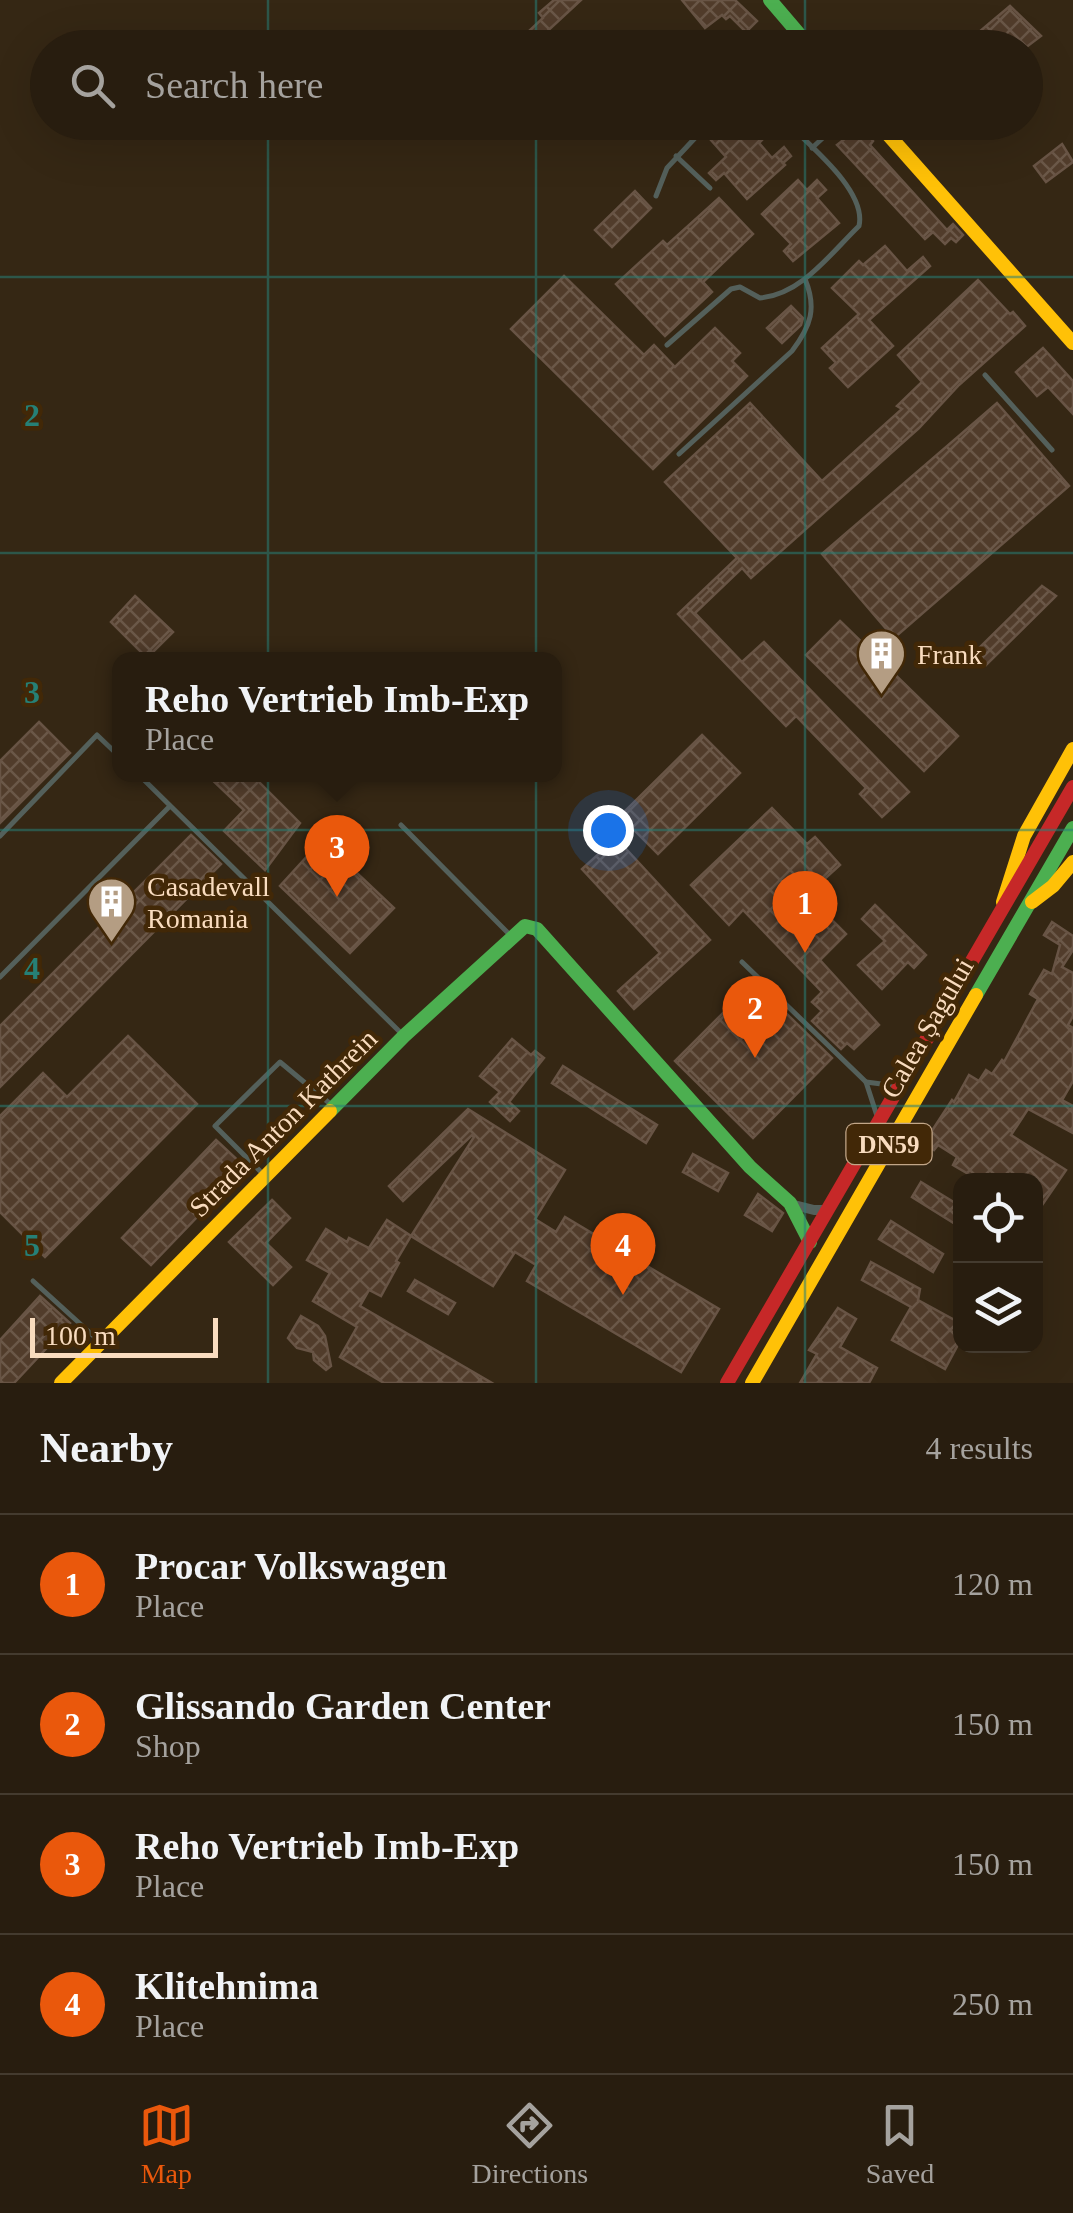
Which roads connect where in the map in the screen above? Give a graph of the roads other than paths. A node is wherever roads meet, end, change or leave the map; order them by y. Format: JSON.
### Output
{"nodes":[{"id":1,"x":770,"y":0,"type":"edge"},
{"id":2,"x":796,"y":30,"type":"edge"},
{"id":3,"x":692,"y":140,"type":"edge"},
{"id":4,"x":804,"y":140,"type":"edge"},
{"id":5,"x":821,"y":140,"type":"edge"},
{"id":6,"x":894,"y":140,"type":"edge"},
{"id":7,"x":812,"y":148,"type":"junction"},
{"id":8,"x":676,"y":156,"type":"junction"},
{"id":9,"x":710,"y":188,"type":"dead end"},
{"id":10,"x":656,"y":196,"type":"dead end"},
{"id":11,"x":805,"y":279,"type":"junction"},
{"id":12,"x":1073,"y":343,"type":"edge"},
{"id":13,"x":667,"y":345,"type":"dead end"},
{"id":14,"x":985,"y":376,"type":"dead end"},
{"id":15,"x":1052,"y":450,"type":"dead end"},
{"id":16,"x":679,"y":454,"type":"dead end"},
{"id":17,"x":112,"y":749,"type":"edge"},
{"id":18,"x":1073,"y":749,"type":"edge"},
{"id":19,"x":146,"y":782,"type":"edge"},
{"id":20,"x":1073,"y":787,"type":"edge"},
{"id":21,"x":170,"y":806,"type":"junction"},
{"id":22,"x":401,"y":825,"type":"dead end"},
{"id":23,"x":1073,"y":828,"type":"edge"},
{"id":24,"x":0,"y":836,"type":"edge"},
{"id":25,"x":1073,"y":862,"type":"edge"},
{"id":26,"x":1028,"y":906,"type":"junction"},
{"id":27,"x":1002,"y":911,"type":"junction"},
{"id":28,"x":512,"y":937,"type":"junction"},
{"id":29,"x":742,"y":962,"type":"dead end"},
{"id":30,"x":0,"y":977,"type":"edge"},
{"id":31,"x":404,"y":1036,"type":"junction"},
{"id":32,"x":866,"y":1082,"type":"junction"},
{"id":33,"x":901,"y":1086,"type":"junction"},
{"id":34,"x":334,"y":1107,"type":"junction"},
{"id":35,"x":878,"y":1124,"type":"junction"},
{"id":36,"x":266,"y":1176,"type":"junction"},
{"id":37,"x":790,"y":1204,"type":"junction"},
{"id":38,"x":828,"y":1210,"type":"junction"},
{"id":39,"x":810,"y":1242,"type":"junction"},
{"id":40,"x":33,"y":1281,"type":"dead end"},
{"id":41,"x":101,"y":1343,"type":"junction"},
{"id":42,"x":62,"y":1383,"type":"edge"},
{"id":43,"x":727,"y":1383,"type":"edge"},
{"id":44,"x":752,"y":1383,"type":"edge"}],
"edges":[{"from":1,"to":2,"type":"street"},
{"from":3,"to":8,"type":"lane"},
{"from":4,"to":7,"type":"lane"},
{"from":5,"to":7,"type":"lane"},
{"from":6,"to":12,"type":"street"},
{"from":7,"to":11,"type":"lane"},
{"from":8,"to":9,"type":"lane"},
{"from":8,"to":10,"type":"lane"},
{"from":11,"to":13,"type":"lane"},
{"from":11,"to":16,"type":"lane"},
{"from":14,"to":15,"type":"lane"},
{"from":17,"to":24,"type":"lane"},
{"from":18,"to":27,"type":"street","name":"Calea Șagului"},
{"from":19,"to":21,"type":"lane","name":"Strada Anton Kathrein"},
{"from":20,"to":27,"type":"street","name":"Calea Șagului","number":"DN59"},
{"from":21,"to":30,"type":"lane"},
{"from":21,"to":31,"type":"lane","name":"Strada Anton Kathrein"},
{"from":22,"to":28,"type":"lane"},
{"from":23,"to":26,"type":"street","name":"Calea Șagului","number":"DN59"},
{"from":25,"to":26,"type":"street","name":"Calea Șagului"},
{"from":26,"to":44,"type":"street","name":"Calea Șagului","number":"DN59"},
{"from":27,"to":33,"type":"street","name":"Calea Șagului","number":"DN59"},
{"from":28,"to":31,"type":"street"},
{"from":28,"to":37,"type":"street"},
{"from":29,"to":32,"type":"lane"},
{"from":31,"to":34,"type":"street","name":"Strada Anton Kathrein"},
{"from":32,"to":33,"type":"lane"},
{"from":32,"to":35,"type":"lane"},
{"from":33,"to":35,"type":"street","name":"Calea Șagului","number":"DN59"},
{"from":34,"to":36,"type":"street","name":"Strada Anton Kathrein"},
{"from":34,"to":36,"type":"lane"},
{"from":35,"to":38,"type":"street","name":"Calea Șagului","number":"DN59"},
{"from":36,"to":41,"type":"street","name":"Strada Anton Kathrein"},
{"from":37,"to":38,"type":"street"},
{"from":37,"to":39,"type":"street"},
{"from":38,"to":39,"type":"street","name":"Calea Șagului","number":"DN59"},
{"from":39,"to":43,"type":"street","name":"Calea Șagului","number":"DN59"},
{"from":40,"to":41,"type":"lane"},
{"from":41,"to":42,"type":"street","name":"Strada Anton Kathrein"}]}
